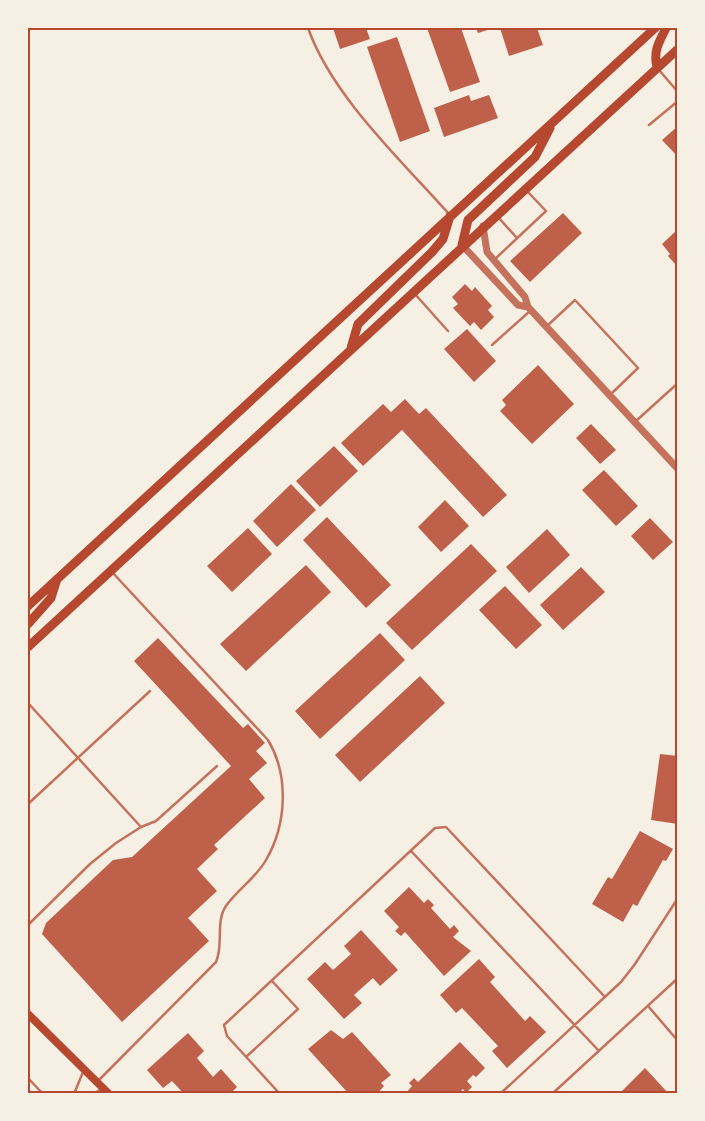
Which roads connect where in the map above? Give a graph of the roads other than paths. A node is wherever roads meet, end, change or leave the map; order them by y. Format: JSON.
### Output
{"nodes":[{"id":1,"x":308,"y":28,"type":"edge"},
{"id":2,"x":655,"y":28,"type":"edge"},
{"id":3,"x":666,"y":28,"type":"edge"},
{"id":4,"x":678,"y":49,"type":"edge"},
{"id":5,"x":657,"y":67,"type":"junction"},
{"id":6,"x":678,"y":92,"type":"edge"},
{"id":7,"x":678,"y":101,"type":"edge"},
{"id":8,"x":553,"y":121,"type":"junction"},
{"id":9,"x":649,"y":125,"type":"dead end"},
{"id":10,"x":525,"y":188,"type":"junction"},
{"id":11,"x":495,"y":214,"type":"junction"},
{"id":12,"x":450,"y":216,"type":"junction"},
{"id":13,"x":483,"y":226,"type":"junction"},
{"id":14,"x":517,"y":238,"type":"junction"},
{"id":15,"x":462,"y":245,"type":"junction"},
{"id":16,"x":493,"y":261,"type":"junction"},
{"id":17,"x":412,"y":292,"type":"junction"},
{"id":18,"x":529,"y":309,"type":"junction"},
{"id":19,"x":546,"y":327,"type":"junction"},
{"id":20,"x":448,"y":331,"type":"dead end"},
{"id":21,"x":492,"y":345,"type":"dead end"},
{"id":22,"x":351,"y":348,"type":"junction"},
{"id":23,"x":678,"y":383,"type":"edge"},
{"id":24,"x":609,"y":395,"type":"junction"},
{"id":25,"x":634,"y":423,"type":"junction"},
{"id":26,"x":678,"y":470,"type":"edge"},
{"id":27,"x":111,"y":570,"type":"junction"},
{"id":28,"x":57,"y":578,"type":"junction"},
{"id":29,"x":28,"y":606,"type":"edge"},
{"id":30,"x":28,"y":624,"type":"edge"},
{"id":31,"x":28,"y":647,"type":"edge"},
{"id":32,"x":150,"y":691,"type":"dead end"},
{"id":33,"x":28,"y":703,"type":"edge"},
{"id":34,"x":77,"y":758,"type":"junction"},
{"id":35,"x":217,"y":766,"type":"dead end"},
{"id":36,"x":28,"y":804,"type":"edge"},
{"id":37,"x":141,"y":827,"type":"junction"},
{"id":38,"x":411,"y":851,"type":"junction"},
{"id":39,"x":678,"y":898,"type":"edge"},
{"id":40,"x":28,"y":925,"type":"edge"},
{"id":41,"x":678,"y":978,"type":"edge"},
{"id":42,"x":272,"y":981,"type":"junction"},
{"id":43,"x":605,"y":997,"type":"junction"},
{"id":44,"x":648,"y":1006,"type":"junction"},
{"id":45,"x":28,"y":1014,"type":"edge"},
{"id":46,"x":574,"y":1026,"type":"junction"},
{"id":47,"x":678,"y":1041,"type":"edge"},
{"id":48,"x":599,"y":1050,"type":"junction"},
{"id":49,"x":246,"y":1057,"type":"junction"},
{"id":50,"x":84,"y":1069,"type":"junction"},
{"id":51,"x":28,"y":1078,"type":"edge"},
{"id":52,"x":97,"y":1082,"type":"junction"},
{"id":53,"x":106,"y":1091,"type":"edge"},
{"id":54,"x":43,"y":1094,"type":"edge"},
{"id":55,"x":74,"y":1094,"type":"edge"},
{"id":56,"x":92,"y":1094,"type":"edge"},
{"id":57,"x":280,"y":1094,"type":"edge"},
{"id":58,"x":500,"y":1094,"type":"edge"},
{"id":59,"x":552,"y":1094,"type":"edge"}],
"edges":[{"from":1,"to":12,"type":"lane"},
{"from":2,"to":8,"type":"main road"},
{"from":3,"to":5,"type":"main road"},
{"from":4,"to":5,"type":"main road"},
{"from":5,"to":6,"type":"lane"},
{"from":5,"to":10,"type":"main road"},
{"from":7,"to":9,"type":"lane"},
{"from":8,"to":12,"type":"main road"},
{"from":8,"to":15,"type":"main road"},
{"from":10,"to":11,"type":"main road"},
{"from":10,"to":14,"type":"lane"},
{"from":11,"to":13,"type":"main road"},
{"from":11,"to":14,"type":"lane"},
{"from":12,"to":22,"type":"main road"},
{"from":12,"to":28,"type":"main road"},
{"from":13,"to":15,"type":"main road"},
{"from":13,"to":16,"type":"street"},
{"from":14,"to":16,"type":"lane"},
{"from":15,"to":17,"type":"main road"},
{"from":15,"to":18,"type":"street"},
{"from":16,"to":18,"type":"street"},
{"from":17,"to":20,"type":"lane"},
{"from":17,"to":22,"type":"main road"},
{"from":18,"to":19,"type":"street"},
{"from":18,"to":21,"type":"lane"},
{"from":19,"to":24,"type":"street"},
{"from":19,"to":24,"type":"lane"},
{"from":22,"to":27,"type":"main road"},
{"from":23,"to":25,"type":"lane"},
{"from":24,"to":25,"type":"street"},
{"from":25,"to":26,"type":"street"},
{"from":27,"to":31,"type":"main road"},
{"from":27,"to":52,"type":"lane"},
{"from":28,"to":29,"type":"main road"},
{"from":28,"to":30,"type":"main road"},
{"from":32,"to":34,"type":"lane"},
{"from":33,"to":34,"type":"lane"},
{"from":34,"to":36,"type":"lane"},
{"from":34,"to":37,"type":"lane"},
{"from":35,"to":37,"type":"lane"},
{"from":37,"to":40,"type":"lane"},
{"from":38,"to":42,"type":"lane"},
{"from":38,"to":43,"type":"lane"},
{"from":38,"to":46,"type":"lane"},
{"from":39,"to":43,"type":"lane"},
{"from":41,"to":44,"type":"lane"},
{"from":42,"to":49,"type":"lane"},
{"from":42,"to":49,"type":"lane"},
{"from":43,"to":46,"type":"lane"},
{"from":44,"to":47,"type":"lane"},
{"from":44,"to":48,"type":"lane"},
{"from":45,"to":50,"type":"main road"},
{"from":46,"to":48,"type":"lane"},
{"from":46,"to":58,"type":"lane"},
{"from":48,"to":59,"type":"lane"},
{"from":49,"to":57,"type":"lane"},
{"from":50,"to":52,"type":"main road"},
{"from":50,"to":55,"type":"lane"},
{"from":51,"to":54,"type":"lane"},
{"from":52,"to":53,"type":"main road"},
{"from":53,"to":56,"type":"lane"}]}
